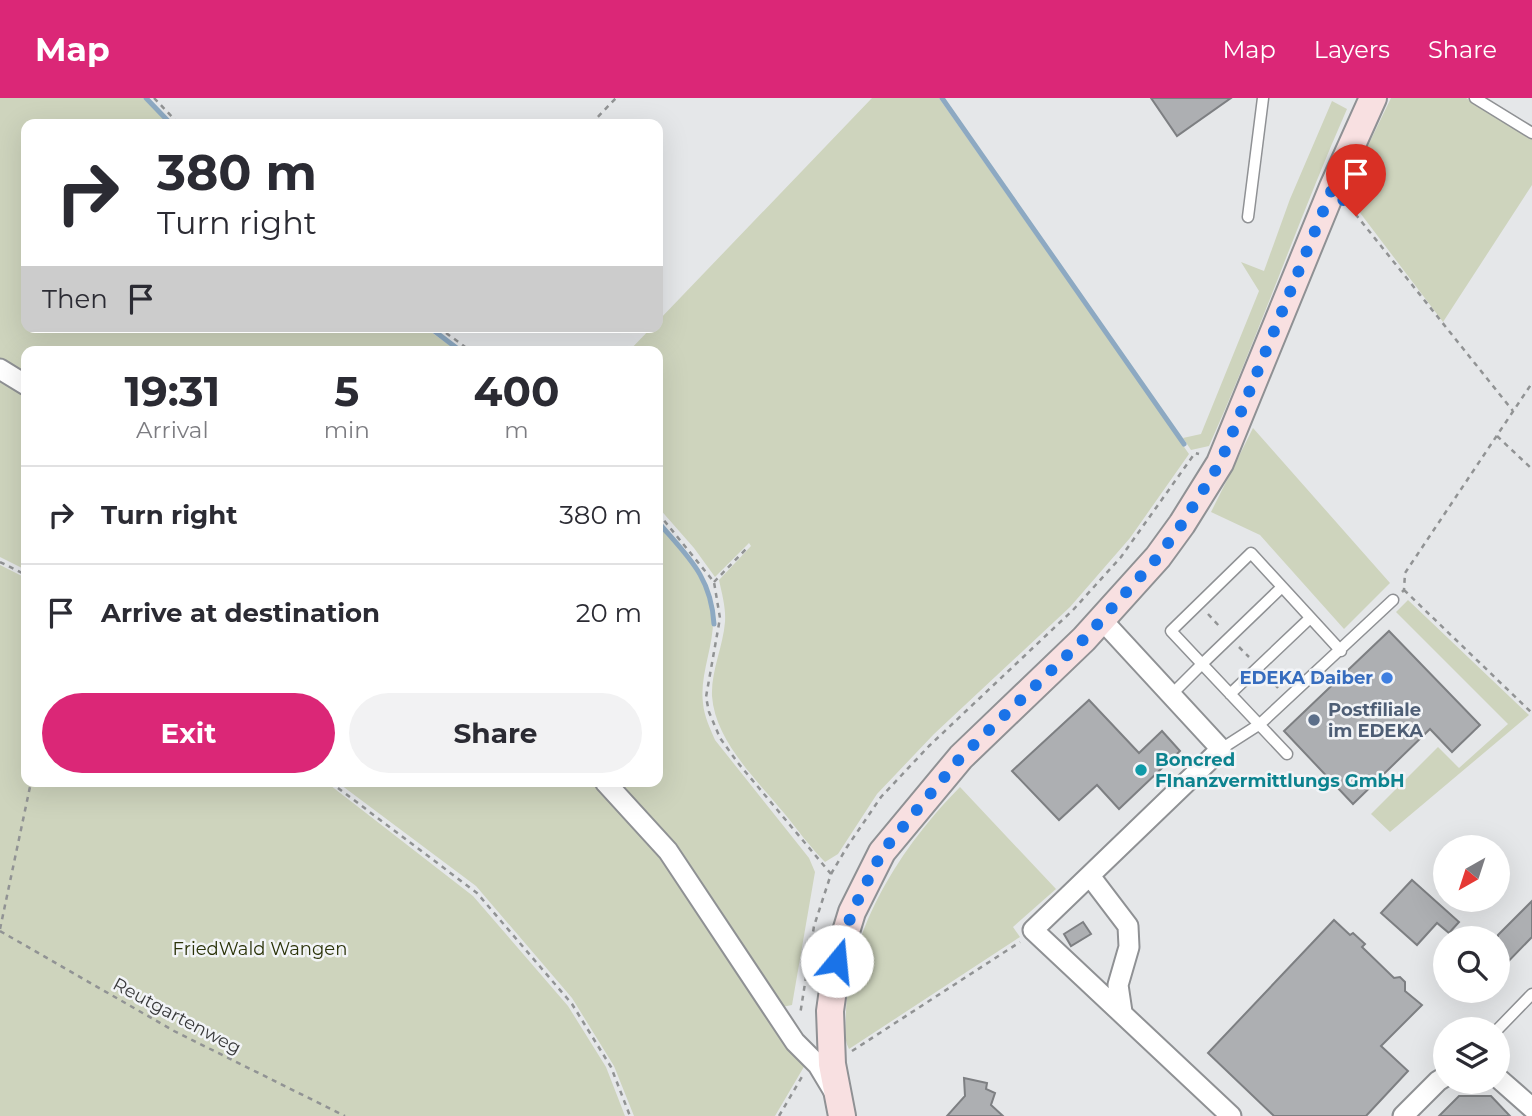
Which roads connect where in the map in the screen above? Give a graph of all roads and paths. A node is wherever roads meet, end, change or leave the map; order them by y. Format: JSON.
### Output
{"nodes":[{"id":1,"x":154,"y":98,"type":"edge"},
{"id":2,"x":616,"y":98,"type":"edge"},
{"id":3,"x":1263,"y":98,"type":"edge"},
{"id":4,"x":1475,"y":98,"type":"edge"},
{"id":5,"x":1366,"y":102,"type":"edge"},
{"id":6,"x":174,"y":119,"type":"edge"},
{"id":7,"x":596,"y":119,"type":"edge"},
{"id":8,"x":1532,"y":132,"type":"edge"},
{"id":9,"x":1333,"y":187,"type":"junction"},
{"id":10,"x":1248,"y":217,"type":"dead end"},
{"id":11,"x":446,"y":333,"type":"edge"},
{"id":12,"x":464,"y":346,"type":"edge"},
{"id":13,"x":0,"y":369,"type":"edge"},
{"id":14,"x":21,"y":382,"type":"edge"},
{"id":15,"x":1532,"y":383,"type":"edge"},
{"id":16,"x":1513,"y":411,"type":"junction"},
{"id":17,"x":1497,"y":436,"type":"junction"},
{"id":18,"x":1220,"y":463,"type":"junction"},
{"id":19,"x":1532,"y":469,"type":"edge"},
{"id":20,"x":663,"y":519,"type":"edge"},
{"id":21,"x":748,"y":547,"type":"dead end"},
{"id":22,"x":0,"y":562,"type":"edge"},
{"id":23,"x":21,"y":572,"type":"edge"},
{"id":24,"x":714,"y":582,"type":"junction"},
{"id":25,"x":1282,"y":587,"type":"junction"},
{"id":26,"x":1393,"y":600,"type":"dead end"},
{"id":27,"x":1199,"y":604,"type":"junction"},
{"id":28,"x":1310,"y":618,"type":"junction"},
{"id":29,"x":1102,"y":620,"type":"junction"},
{"id":30,"x":1056,"y":627,"type":"junction"},
{"id":31,"x":1063,"y":633,"type":"dead end"},
{"id":32,"x":1229,"y":637,"type":"junction"},
{"id":33,"x":1340,"y":651,"type":"junction"},
{"id":34,"x":1202,"y":664,"type":"junction"},
{"id":35,"x":1259,"y":668,"type":"junction"},
{"id":36,"x":1172,"y":694,"type":"junction"},
{"id":37,"x":1230,"y":694,"type":"junction"},
{"id":38,"x":1288,"y":699,"type":"junction"},
{"id":39,"x":1532,"y":713,"type":"edge"},
{"id":40,"x":1260,"y":724,"type":"junction"},
{"id":41,"x":1221,"y":749,"type":"junction"},
{"id":42,"x":1287,"y":754,"type":"dead end"},
{"id":43,"x":30,"y":787,"type":"edge"},
{"id":44,"x":337,"y":787,"type":"edge"},
{"id":45,"x":610,"y":787,"type":"edge"},
{"id":46,"x":831,"y":874,"type":"junction"},
{"id":47,"x":1090,"y":876,"type":"junction"},
{"id":48,"x":0,"y":930,"type":"edge"},
{"id":49,"x":1033,"y":930,"type":"junction"},
{"id":50,"x":1532,"y":995,"type":"edge"},
{"id":51,"x":1122,"y":1012,"type":"junction"},
{"id":52,"x":1510,"y":1017,"type":"edge"},
{"id":53,"x":795,"y":1042,"type":"junction"},
{"id":54,"x":822,"y":1062,"type":"junction"},
{"id":55,"x":1433,"y":1086,"type":"edge"},
{"id":56,"x":1510,"y":1089,"type":"edge"},
{"id":57,"x":839,"y":1107,"type":"edge"},
{"id":58,"x":1532,"y":1108,"type":"edge"},
{"id":59,"x":345,"y":1116,"type":"edge"},
{"id":60,"x":630,"y":1116,"type":"edge"},
{"id":61,"x":779,"y":1116,"type":"edge"},
{"id":62,"x":1231,"y":1116,"type":"edge"},
{"id":63,"x":1403,"y":1116,"type":"edge"}],
"edges":[{"from":1,"to":6,"type":"path"},
{"from":2,"to":7,"type":"path"},
{"from":3,"to":10,"type":"lane"},
{"from":4,"to":8,"type":"lane"},
{"from":5,"to":9,"type":"street"},
{"from":9,"to":16,"type":"path"},
{"from":9,"to":18,"type":"street"},
{"from":11,"to":12,"type":"path"},
{"from":13,"to":14,"type":"street"},
{"from":15,"to":16,"type":"path"},
{"from":16,"to":17,"type":"path"},
{"from":17,"to":19,"type":"path"},
{"from":17,"to":39,"type":"path"},
{"from":18,"to":29,"type":"street"},
{"from":18,"to":30,"type":"path"},
{"from":20,"to":24,"type":"path"},
{"from":21,"to":24,"type":"path"},
{"from":22,"to":23,"type":"path"},
{"from":24,"to":46,"type":"path"},
{"from":25,"to":27,"type":"lane"},
{"from":25,"to":28,"type":"lane"},
{"from":25,"to":32,"type":"lane"},
{"from":26,"to":33,"type":"lane"},
{"from":27,"to":32,"type":"path"},
{"from":27,"to":34,"type":"lane"},
{"from":28,"to":33,"type":"lane"},
{"from":28,"to":35,"type":"lane"},
{"from":29,"to":36,"type":"street"},
{"from":29,"to":54,"type":"street"},
{"from":30,"to":31,"type":"path"},
{"from":30,"to":46,"type":"path"},
{"from":32,"to":34,"type":"lane"},
{"from":32,"to":35,"type":"path"},
{"from":33,"to":38,"type":"lane"},
{"from":34,"to":36,"type":"lane"},
{"from":34,"to":37,"type":"lane"},
{"from":35,"to":37,"type":"lane"},
{"from":35,"to":38,"type":"path"},
{"from":36,"to":41,"type":"street"},
{"from":37,"to":40,"type":"lane"},
{"from":38,"to":40,"type":"lane"},
{"from":40,"to":41,"type":"lane"},
{"from":40,"to":42,"type":"lane"},
{"from":41,"to":47,"type":"street"},
{"from":43,"to":48,"type":"path"},
{"from":44,"to":60,"type":"path"},
{"from":45,"to":53,"type":"street"},
{"from":46,"to":53,"type":"path"},
{"from":47,"to":49,"type":"street"},
{"from":47,"to":51,"type":"street"},
{"from":48,"to":59,"type":"path","name":"Reutgartenweg"},
{"from":49,"to":51,"type":"street"},
{"from":49,"to":54,"type":"path"},
{"from":50,"to":52,"type":"lane"},
{"from":51,"to":62,"type":"street"},
{"from":53,"to":54,"type":"street"},
{"from":54,"to":57,"type":"street"},
{"from":54,"to":61,"type":"path"},
{"from":55,"to":63,"type":"street"},
{"from":56,"to":58,"type":"street"}]}
